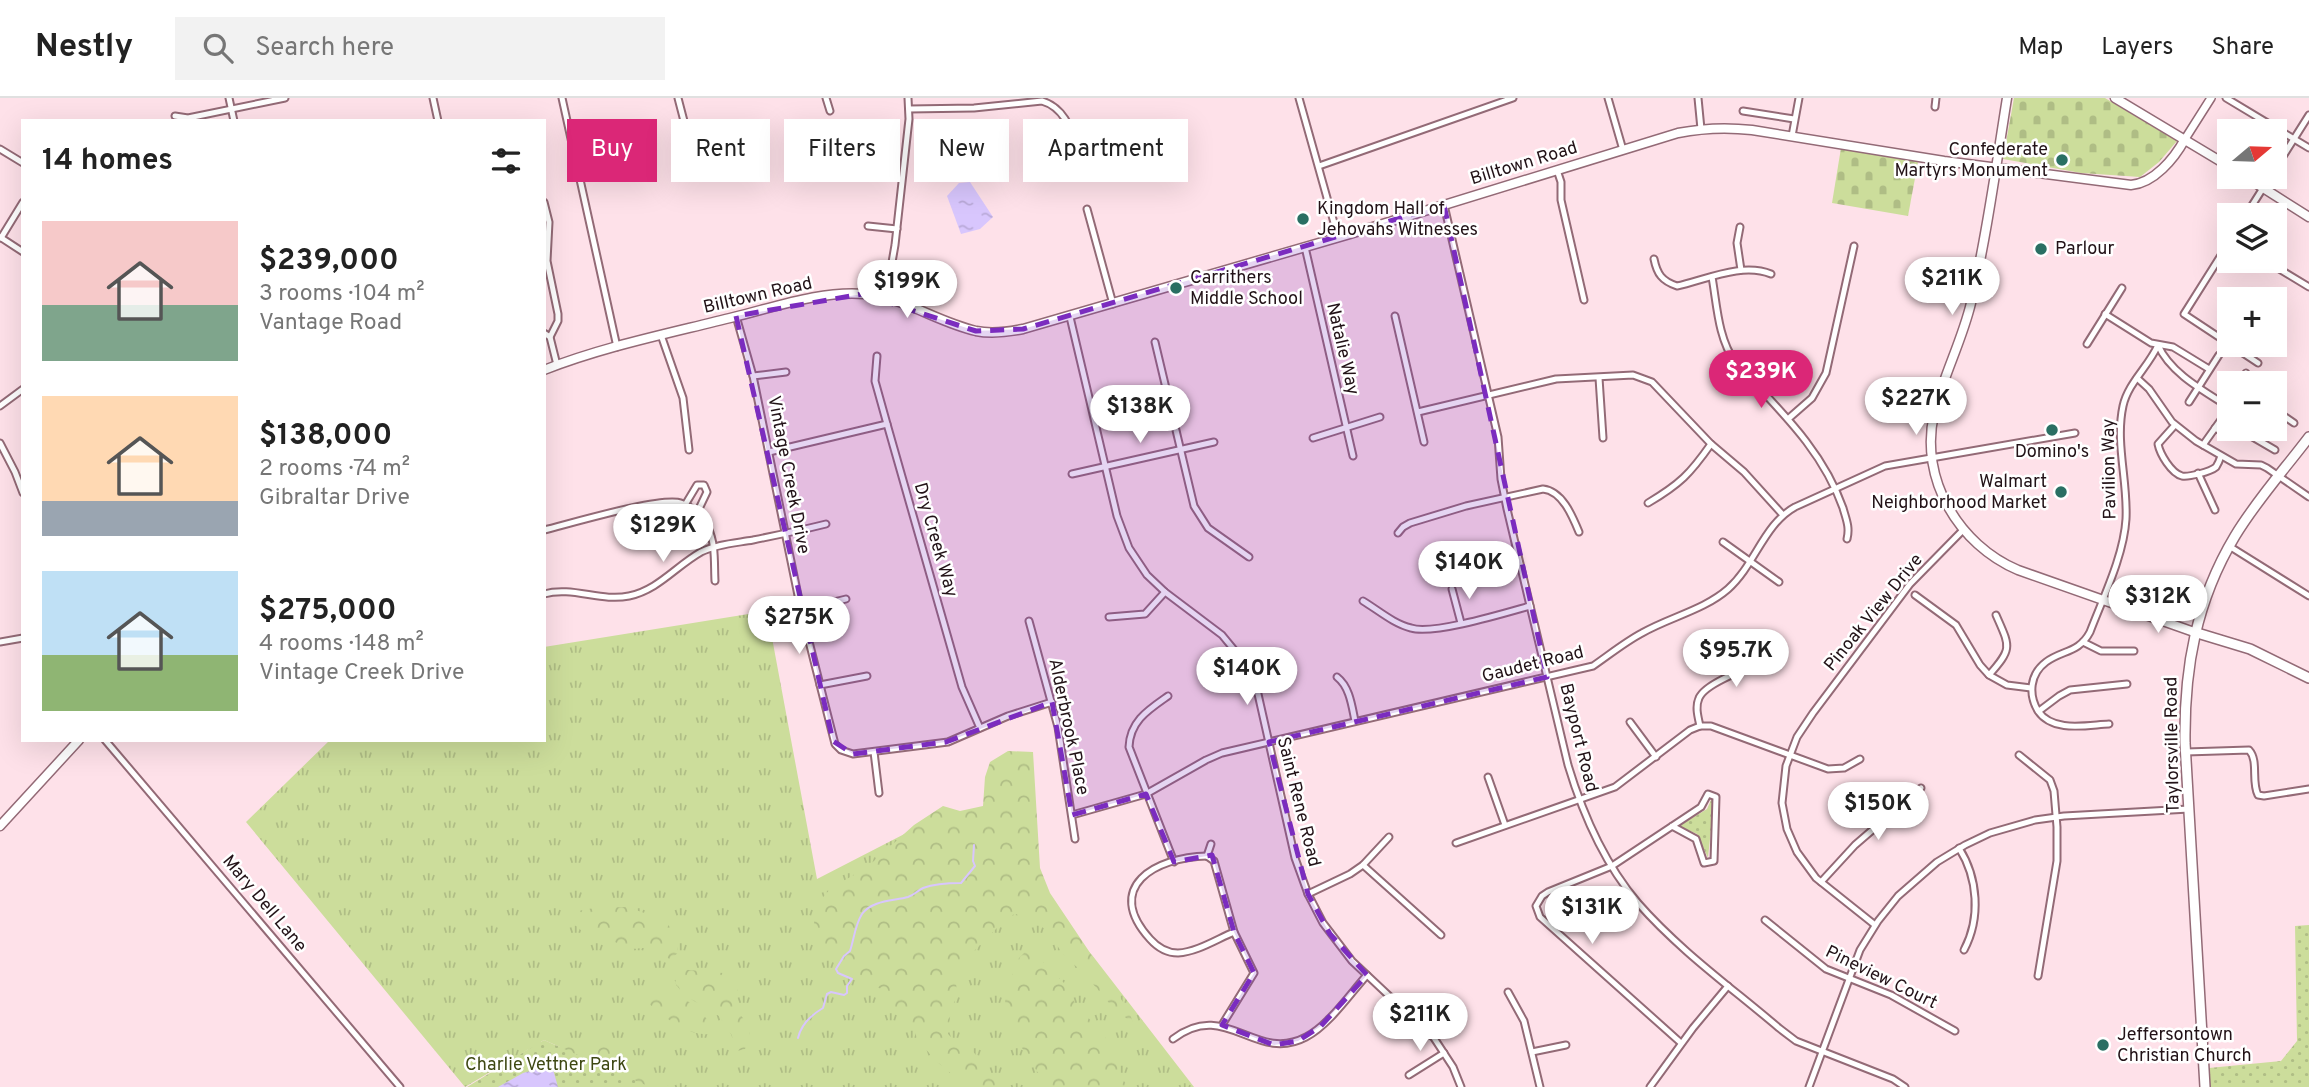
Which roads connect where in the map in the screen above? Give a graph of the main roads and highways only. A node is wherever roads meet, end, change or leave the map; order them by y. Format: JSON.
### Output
{"nodes":[{"id":1,"x":2007,"y":98,"type":"edge"},
{"id":2,"x":2115,"y":98,"type":"edge"},
{"id":3,"x":2185,"y":139,"type":"junction"},
{"id":4,"x":2217,"y":159,"type":"edge"},
{"id":5,"x":1996,"y":168,"type":"junction"},
{"id":6,"x":2265,"y":189,"type":"edge"},
{"id":7,"x":2309,"y":217,"type":"edge"},
{"id":8,"x":546,"y":369,"type":"edge"},
{"id":9,"x":2309,"y":437,"type":"edge"},
{"id":10,"x":2194,"y":632,"type":"junction"},
{"id":11,"x":2309,"y":678,"type":"edge"},
{"id":12,"x":77,"y":742,"type":"edge"},
{"id":13,"x":0,"y":825,"type":"edge"},
{"id":14,"x":2205,"y":1087,"type":"edge"}],
"edges":[{"from":1,"to":5,"type":"main road"},
{"from":2,"to":3,"type":"main road"},
{"from":3,"to":4,"type":"main road"},
{"from":3,"to":5,"type":"main road","name":"Billtown Road"},
{"from":5,"to":8,"type":"main road","name":"Billtown Road"},
{"from":5,"to":10,"type":"main road"},
{"from":6,"to":7,"type":"main road"},
{"from":9,"to":10,"type":"main road","name":"Taylorsville Road"},
{"from":10,"to":11,"type":"main road"},
{"from":10,"to":14,"type":"main road","name":"Taylorsville Road"},
{"from":12,"to":13,"type":"main road"}]}
